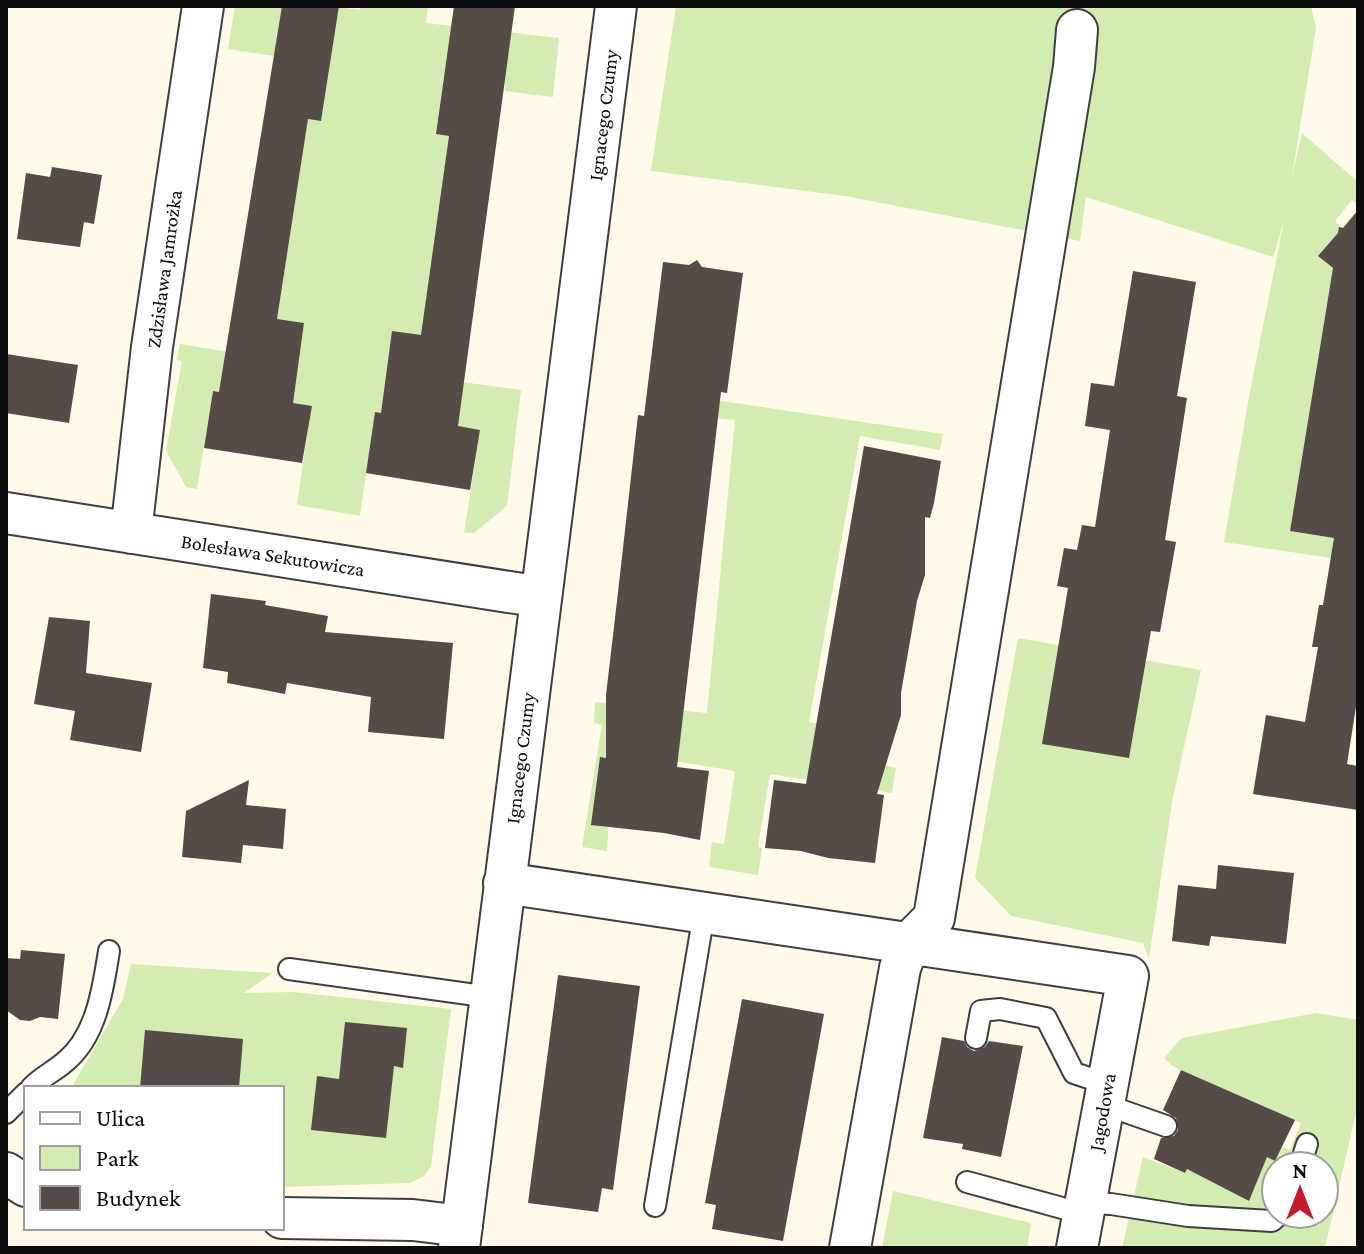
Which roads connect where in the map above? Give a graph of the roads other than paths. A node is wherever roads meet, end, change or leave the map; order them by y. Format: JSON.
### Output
{"nodes":[{"id":1,"x":203,"y":6,"type":"edge"},
{"id":2,"x":616,"y":6,"type":"edge"},
{"id":3,"x":1077,"y":30,"type":"dead end"},
{"id":4,"x":6,"y":513,"type":"edge"},
{"id":5,"x":131,"y":533,"type":"junction"},
{"id":6,"x":541,"y":597,"type":"junction"},
{"id":7,"x":504,"y":883,"type":"junction"},
{"id":8,"x":704,"y":913,"type":"junction"},
{"id":9,"x":909,"y":943,"type":"junction"},
{"id":10,"x":109,"y":951,"type":"dead end"},
{"id":11,"x":289,"y":969,"type":"dead end"},
{"id":12,"x":490,"y":997,"type":"junction"},
{"id":13,"x":976,"y":1038,"type":"dead end"},
{"id":14,"x":34,"y":1086,"type":"edge"},
{"id":15,"x":1105,"y":1094,"type":"junction"},
{"id":16,"x":24,"y":1095,"type":"edge"},
{"id":17,"x":6,"y":1113,"type":"edge"},
{"id":18,"x":1166,"y":1126,"type":"dead end"},
{"id":19,"x":1307,"y":1144,"type":"dead end"},
{"id":20,"x":1305,"y":1150,"type":"edge"},
{"id":21,"x":6,"y":1173,"type":"edge"},
{"id":22,"x":967,"y":1182,"type":"dead end"},
{"id":23,"x":24,"y":1185,"type":"edge"},
{"id":24,"x":655,"y":1206,"type":"dead end"},
{"id":25,"x":284,"y":1218,"type":"edge"},
{"id":26,"x":1260,"y":1220,"type":"edge"},
{"id":27,"x":1082,"y":1222,"type":"edge"},
{"id":28,"x":461,"y":1237,"type":"edge"},
{"id":29,"x":850,"y":1248,"type":"edge"}],
"edges":[{"from":1,"to":5,"type":"street","name":"Zdzisława Jamrożka"},
{"from":2,"to":6,"type":"street","name":"Ignacego Czumy"},
{"from":3,"to":9,"type":"street"},
{"from":4,"to":5,"type":"street","name":"Bolesława Sekutowicza"},
{"from":5,"to":6,"type":"street","name":"Bolesława Sekutowicza"},
{"from":6,"to":7,"type":"street","name":"Ignacego Czumy"},
{"from":7,"to":8,"type":"street"},
{"from":7,"to":12,"type":"street","name":"Ignacego Czumy"},
{"from":8,"to":9,"type":"street"},
{"from":8,"to":24,"type":"lane"},
{"from":9,"to":15,"type":"street","name":"Jagodowa"},
{"from":9,"to":29,"type":"street"},
{"from":10,"to":14,"type":"lane"},
{"from":11,"to":12,"type":"lane"},
{"from":12,"to":28,"type":"street","name":"Ignacego Czumy"},
{"from":13,"to":15,"type":"lane"},
{"from":15,"to":18,"type":"lane"},
{"from":15,"to":27,"type":"street","name":"Jagodowa"},
{"from":16,"to":17,"type":"lane"},
{"from":19,"to":20,"type":"lane"},
{"from":21,"to":23,"type":"street"},
{"from":22,"to":27,"type":"lane"},
{"from":25,"to":28,"type":"street"},
{"from":26,"to":27,"type":"lane"}]}
